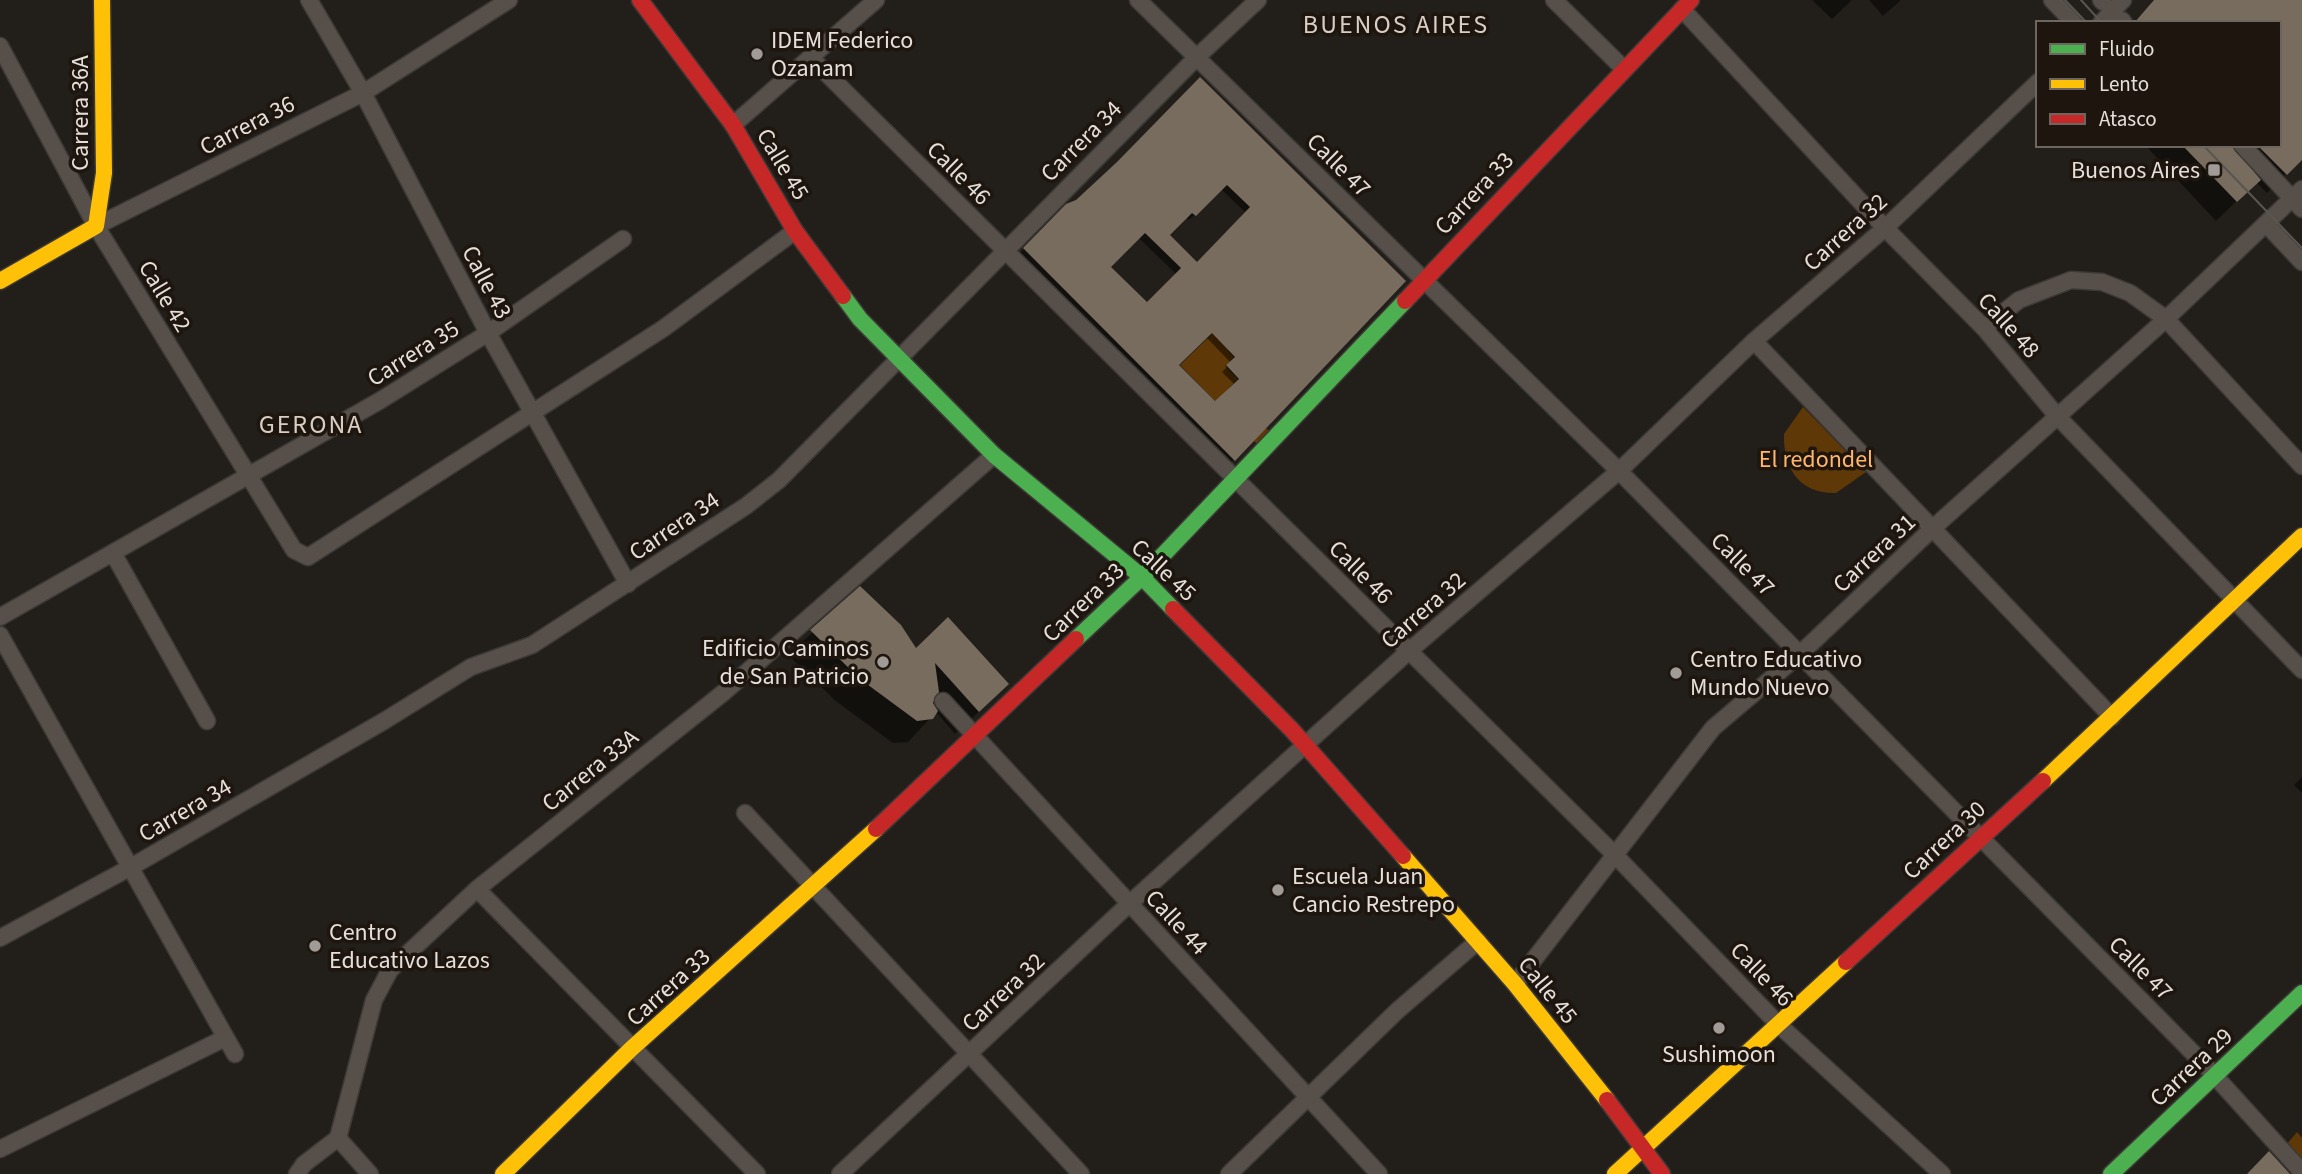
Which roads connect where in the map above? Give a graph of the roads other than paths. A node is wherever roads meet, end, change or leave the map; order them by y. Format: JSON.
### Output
{"nodes":[{"id":1,"x":102,"y":0,"type":"edge"},
{"id":2,"x":309,"y":0,"type":"edge"},
{"id":3,"x":509,"y":0,"type":"edge"},
{"id":4,"x":640,"y":0,"type":"edge"},
{"id":5,"x":876,"y":0,"type":"edge"},
{"id":6,"x":1138,"y":0,"type":"edge"},
{"id":7,"x":1258,"y":0,"type":"edge"},
{"id":8,"x":1554,"y":0,"type":"edge"},
{"id":9,"x":2052,"y":0,"type":"edge"},
{"id":10,"x":2123,"y":0,"type":"edge"},
{"id":11,"x":1687,"y":5,"type":"edge"},
{"id":12,"x":2072,"y":21,"type":"edge"},
{"id":13,"x":2103,"y":21,"type":"edge"},
{"id":14,"x":0,"y":46,"type":"edge"},
{"id":15,"x":1198,"y":56,"type":"junction"},
{"id":16,"x":811,"y":58,"type":"junction"},
{"id":17,"x":1623,"y":68,"type":"junction"},
{"id":18,"x":2036,"y":84,"type":"edge"},
{"id":19,"x":363,"y":93,"type":"junction"},
{"id":20,"x":733,"y":125,"type":"junction"},
{"id":21,"x":2244,"y":147,"type":"edge"},
{"id":22,"x":2299,"y":199,"type":"edge"},
{"id":23,"x":2267,"y":225,"type":"junction"},
{"id":24,"x":96,"y":226,"type":"junction"},
{"id":25,"x":1885,"y":228,"type":"junction"},
{"id":26,"x":796,"y":231,"type":"junction"},
{"id":27,"x":623,"y":239,"type":"dead end"},
{"id":28,"x":1005,"y":251,"type":"junction"},
{"id":29,"x":2302,"y":262,"type":"edge"},
{"id":30,"x":0,"y":281,"type":"edge"},
{"id":31,"x":1423,"y":281,"type":"junction"},
{"id":32,"x":2166,"y":320,"type":"junction"},
{"id":33,"x":1984,"y":328,"type":"junction"},
{"id":34,"x":488,"y":333,"type":"junction"},
{"id":35,"x":1754,"y":341,"type":"junction"},
{"id":36,"x":897,"y":359,"type":"junction"},
{"id":37,"x":531,"y":413,"type":"junction"},
{"id":38,"x":2057,"y":416,"type":"junction"},
{"id":39,"x":994,"y":455,"type":"junction"},
{"id":40,"x":2302,"y":466,"type":"edge"},
{"id":41,"x":1619,"y":471,"type":"junction"},
{"id":42,"x":248,"y":477,"type":"junction"},
{"id":43,"x":1235,"y":478,"type":"junction"},
{"id":44,"x":1933,"y":528,"type":"junction"},
{"id":45,"x":2302,"y":536,"type":"edge"},
{"id":46,"x":113,"y":553,"type":"junction"},
{"id":47,"x":1142,"y":577,"type":"junction"},
{"id":48,"x":628,"y":584,"type":"junction"},
{"id":49,"x":2235,"y":599,"type":"junction"},
{"id":50,"x":0,"y":617,"type":"edge"},
{"id":51,"x":0,"y":635,"type":"edge"},
{"id":52,"x":1409,"y":651,"type":"junction"},
{"id":53,"x":1800,"y":654,"type":"junction"},
{"id":54,"x":2302,"y":670,"type":"edge"},
{"id":55,"x":943,"y":701,"type":"dead end"},
{"id":56,"x":2112,"y":717,"type":"junction"},
{"id":57,"x":207,"y":721,"type":"dead end"},
{"id":58,"x":976,"y":737,"type":"junction"},
{"id":59,"x":1306,"y":745,"type":"junction"},
{"id":60,"x":745,"y":813,"type":"dead end"},
{"id":61,"x":1980,"y":837,"type":"junction"},
{"id":62,"x":1614,"y":854,"type":"junction"},
{"id":63,"x":131,"y":867,"type":"junction"},
{"id":64,"x":814,"y":886,"type":"junction"},
{"id":65,"x":477,"y":889,"type":"junction"},
{"id":66,"x":1129,"y":904,"type":"junction"},
{"id":67,"x":0,"y":937,"type":"edge"},
{"id":68,"x":1478,"y":941,"type":"junction"},
{"id":69,"x":1515,"y":984,"type":"junction"},
{"id":70,"x":2302,"y":993,"type":"edge"},
{"id":71,"x":1779,"y":1025,"type":"junction"},
{"id":72,"x":225,"y":1038,"type":"junction"},
{"id":73,"x":631,"y":1049,"type":"junction"},
{"id":74,"x":235,"y":1054,"type":"dead end"},
{"id":75,"x":968,"y":1055,"type":"junction"},
{"id":76,"x":2215,"y":1076,"type":"junction"},
{"id":77,"x":1310,"y":1097,"type":"junction"},
{"id":78,"x":338,"y":1138,"type":"junction"},
{"id":79,"x":1645,"y":1148,"type":"junction"},
{"id":80,"x":0,"y":1149,"type":"edge"},
{"id":81,"x":2302,"y":1172,"type":"edge"},
{"id":82,"x":297,"y":1174,"type":"edge"},
{"id":83,"x":370,"y":1174,"type":"edge"},
{"id":84,"x":503,"y":1174,"type":"edge"},
{"id":85,"x":757,"y":1174,"type":"edge"},
{"id":86,"x":840,"y":1174,"type":"edge"},
{"id":87,"x":1081,"y":1174,"type":"edge"},
{"id":88,"x":1229,"y":1174,"type":"edge"},
{"id":89,"x":1379,"y":1174,"type":"edge"},
{"id":90,"x":1615,"y":1174,"type":"edge"},
{"id":91,"x":1662,"y":1174,"type":"edge"},
{"id":92,"x":1942,"y":1174,"type":"edge"},
{"id":93,"x":2111,"y":1174,"type":"edge"}],
"edges":[{"from":1,"to":24,"type":"street","name":"Carrera 36A"},
{"from":2,"to":19,"type":"street","name":"Calle 43"},
{"from":3,"to":19,"type":"street","name":"Carrera 36"},
{"from":4,"to":20,"type":"street","name":"Calle 45"},
{"from":5,"to":16,"type":"street"},
{"from":6,"to":15,"type":"street","name":"Calle 47"},
{"from":7,"to":15,"type":"street","name":"Carrera 34"},
{"from":8,"to":17,"type":"street"},
{"from":9,"to":12,"type":"street"},
{"from":10,"to":13,"type":"street"},
{"from":11,"to":17,"type":"street","name":"Carrera 33"},
{"from":11,"to":25,"type":"street","name":"Calle 48"},
{"from":14,"to":24,"type":"street","name":"Calle 42"},
{"from":15,"to":28,"type":"street","name":"Carrera 34"},
{"from":15,"to":31,"type":"street","name":"Calle 47"},
{"from":16,"to":20,"type":"street"},
{"from":16,"to":28,"type":"street","name":"Calle 46"},
{"from":17,"to":31,"type":"street","name":"Carrera 33"},
{"from":18,"to":25,"type":"street","name":"Carrera 32"},
{"from":19,"to":24,"type":"street","name":"Carrera 36"},
{"from":19,"to":34,"type":"street","name":"Calle 43"},
{"from":20,"to":26,"type":"street","name":"Calle 45"},
{"from":21,"to":22,"type":"street"},
{"from":22,"to":23,"type":"street","name":"Carrera 31"},
{"from":23,"to":29,"type":"street"},
{"from":23,"to":32,"type":"street","name":"Carrera 31"},
{"from":24,"to":30,"type":"street","name":"Carrera 36"},
{"from":24,"to":42,"type":"street","name":"Calle 42"},
{"from":25,"to":33,"type":"street","name":"Calle 48"},
{"from":25,"to":35,"type":"street","name":"Carrera 32"},
{"from":26,"to":36,"type":"street","name":"Calle 45"},
{"from":26,"to":37,"type":"street"},
{"from":27,"to":34,"type":"street","name":"Carrera 35"},
{"from":28,"to":36,"type":"street","name":"Carrera 34"},
{"from":28,"to":43,"type":"street","name":"Calle 46"},
{"from":31,"to":41,"type":"street","name":"Calle 47"},
{"from":31,"to":43,"type":"street","name":"Carrera 33"},
{"from":32,"to":33,"type":"street"},
{"from":32,"to":38,"type":"street","name":"Carrera 31"},
{"from":32,"to":40,"type":"street"},
{"from":33,"to":38,"type":"street","name":"Calle 48"},
{"from":34,"to":37,"type":"street","name":"Calle 43"},
{"from":34,"to":42,"type":"street","name":"Carrera 35"},
{"from":35,"to":41,"type":"street","name":"Carrera 32"},
{"from":35,"to":44,"type":"street"},
{"from":36,"to":39,"type":"street","name":"Calle 45"},
{"from":36,"to":48,"type":"street","name":"Carrera 34"},
{"from":37,"to":42,"type":"street","name":"Calle 42"},
{"from":37,"to":48,"type":"street","name":"Calle 43"},
{"from":38,"to":44,"type":"street","name":"Carrera 31"},
{"from":38,"to":49,"type":"street","name":"Calle 48"},
{"from":39,"to":47,"type":"street","name":"Calle 45"},
{"from":39,"to":65,"type":"street","name":"Carrera 33A"},
{"from":41,"to":52,"type":"street","name":"Carrera 32"},
{"from":41,"to":53,"type":"street","name":"Calle 47"},
{"from":42,"to":46,"type":"street","name":"Carrera 35"},
{"from":43,"to":47,"type":"street","name":"Carrera 33"},
{"from":43,"to":52,"type":"street","name":"Calle 46"},
{"from":44,"to":53,"type":"street","name":"Carrera 31"},
{"from":44,"to":56,"type":"street"},
{"from":45,"to":49,"type":"street","name":"Carrera 30"},
{"from":46,"to":50,"type":"street","name":"Carrera 35"},
{"from":46,"to":57,"type":"street"},
{"from":47,"to":58,"type":"street","name":"Carrera 33"},
{"from":47,"to":59,"type":"street","name":"Calle 45"},
{"from":48,"to":63,"type":"street","name":"Carrera 34"},
{"from":49,"to":54,"type":"street","name":"Calle 48"},
{"from":49,"to":56,"type":"street","name":"Carrera 30"},
{"from":51,"to":63,"type":"street"},
{"from":52,"to":59,"type":"street","name":"Carrera 32"},
{"from":52,"to":62,"type":"street","name":"Calle 46"},
{"from":53,"to":61,"type":"street","name":"Calle 47"},
{"from":53,"to":62,"type":"street","name":"Carrera 31"},
{"from":55,"to":58,"type":"street","name":"Calle 44"},
{"from":56,"to":61,"type":"street","name":"Carrera 30"},
{"from":58,"to":64,"type":"street","name":"Carrera 33"},
{"from":58,"to":66,"type":"street","name":"Calle 44"},
{"from":59,"to":66,"type":"street","name":"Carrera 32"},
{"from":59,"to":68,"type":"street","name":"Calle 45"},
{"from":60,"to":64,"type":"street"},
{"from":61,"to":71,"type":"street","name":"Carrera 30"},
{"from":61,"to":76,"type":"street","name":"Calle 47"},
{"from":62,"to":69,"type":"street","name":"Carrera 31"},
{"from":62,"to":71,"type":"street","name":"Calle 46"},
{"from":63,"to":67,"type":"street","name":"Carrera 34"},
{"from":63,"to":72,"type":"street"},
{"from":64,"to":73,"type":"street","name":"Carrera 33"},
{"from":64,"to":75,"type":"street"},
{"from":65,"to":73,"type":"street"},
{"from":65,"to":78,"type":"street","name":"Carrera 33A"},
{"from":66,"to":75,"type":"street","name":"Carrera 32"},
{"from":66,"to":77,"type":"street","name":"Calle 44"},
{"from":68,"to":69,"type":"street","name":"Calle 45"},
{"from":68,"to":77,"type":"street"},
{"from":69,"to":79,"type":"street","name":"Calle 45"},
{"from":70,"to":76,"type":"street","name":"Carrera 29"},
{"from":71,"to":79,"type":"street","name":"Carrera 30"},
{"from":71,"to":92,"type":"street","name":"Calle 46"},
{"from":72,"to":74,"type":"street"},
{"from":72,"to":80,"type":"street"},
{"from":73,"to":84,"type":"street","name":"Carrera 33"},
{"from":73,"to":85,"type":"street"},
{"from":75,"to":86,"type":"street","name":"Carrera 32"},
{"from":75,"to":87,"type":"street"},
{"from":76,"to":81,"type":"street","name":"Calle 47"},
{"from":76,"to":93,"type":"street","name":"Carrera 29"},
{"from":77,"to":88,"type":"street"},
{"from":77,"to":89,"type":"street","name":"Calle 44"},
{"from":78,"to":82,"type":"street"},
{"from":78,"to":83,"type":"street"},
{"from":79,"to":90,"type":"street","name":"Carrera 30"},
{"from":79,"to":91,"type":"street","name":"Calle 45"}]}
